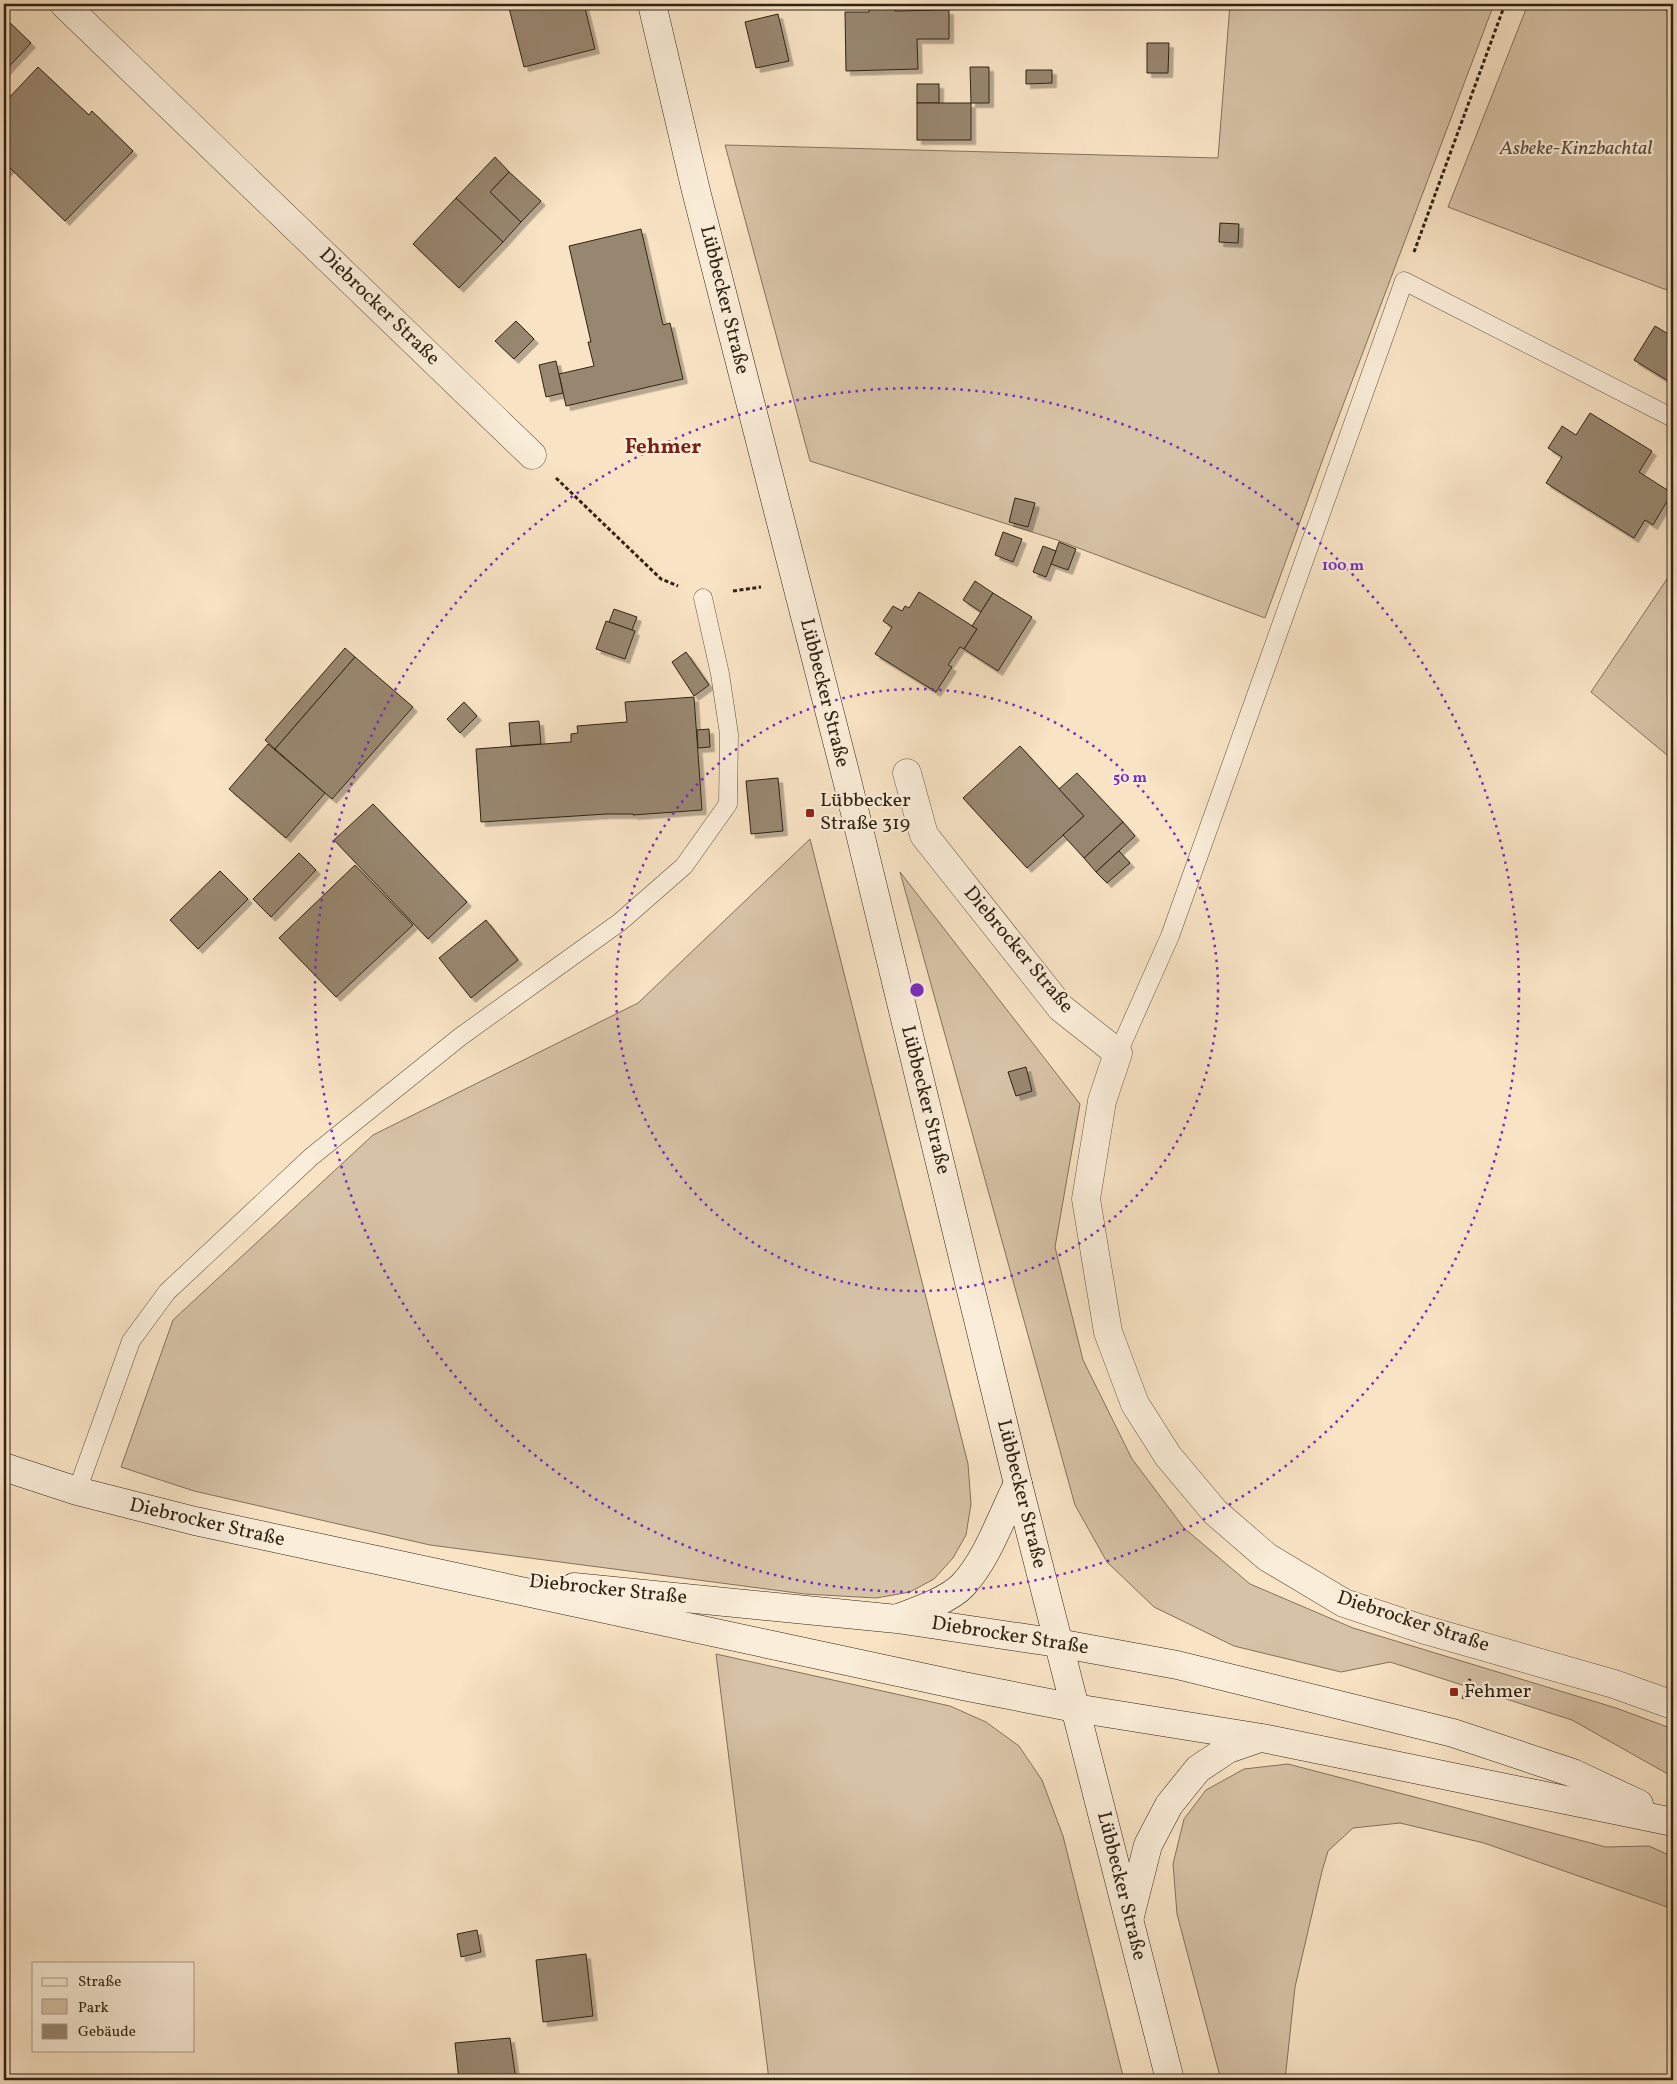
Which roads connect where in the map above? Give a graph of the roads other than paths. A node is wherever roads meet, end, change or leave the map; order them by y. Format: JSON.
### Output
{"nodes":[{"id":1,"x":64,"y":4,"type":"edge"},
{"id":2,"x":652,"y":4,"type":"edge"},
{"id":3,"x":1673,"y":418,"type":"edge"},
{"id":4,"x":532,"y":455,"type":"road end"},
{"id":5,"x":703,"y":598,"type":"road end"},
{"id":6,"x":907,"y":773,"type":"dead end"},
{"id":7,"x":1118,"y":1053,"type":"junction"},
{"id":8,"x":4,"y":1466,"type":"edge"},
{"id":9,"x":1018,"y":1484,"type":"junction"},
{"id":10,"x":77,"y":1491,"type":"junction"},
{"id":11,"x":443,"y":1574,"type":"junction"},
{"id":12,"x":897,"y":1619,"type":"junction"},
{"id":13,"x":1058,"y":1642,"type":"junction"},
{"id":14,"x":1673,"y":1705,"type":"edge"},
{"id":15,"x":1075,"y":1708,"type":"junction"},
{"id":16,"x":1262,"y":1738,"type":"junction"},
{"id":17,"x":1673,"y":1821,"type":"edge"},
{"id":18,"x":1130,"y":1918,"type":"junction"},
{"id":19,"x":1170,"y":2080,"type":"edge"}],
"edges":[{"from":1,"to":4,"type":"main road","name":"Diebrocker Straße"},
{"from":2,"to":9,"type":"main road","name":"Lübbecker Straße"},
{"from":3,"to":7,"type":"lane"},
{"from":5,"to":10,"type":"lane"},
{"from":6,"to":7,"type":"main road","name":"Diebrocker Straße"},
{"from":7,"to":14,"type":"main road","name":"Diebrocker Straße"},
{"from":8,"to":10,"type":"main road","name":"Diebrocker Straße"},
{"from":9,"to":12,"type":"main road"},
{"from":9,"to":13,"type":"main road","name":"Lübbecker Straße"},
{"from":10,"to":11,"type":"main road","name":"Diebrocker Straße"},
{"from":11,"to":12,"type":"main road","name":"Diebrocker Straße"},
{"from":11,"to":15,"type":"main road","name":"Diebrocker Straße"},
{"from":12,"to":13,"type":"main road","name":"Diebrocker Straße"},
{"from":13,"to":15,"type":"main road","name":"Lübbecker Straße"},
{"from":13,"to":17,"type":"main road","name":"Diebrocker Straße"},
{"from":15,"to":16,"type":"main road","name":"Diebrocker Straße"},
{"from":15,"to":18,"type":"main road","name":"Lübbecker Straße"},
{"from":16,"to":17,"type":"main road","name":"Diebrocker Straße"},
{"from":16,"to":18,"type":"main road"},
{"from":18,"to":19,"type":"main road","name":"Lübbecker Straße"}]}
